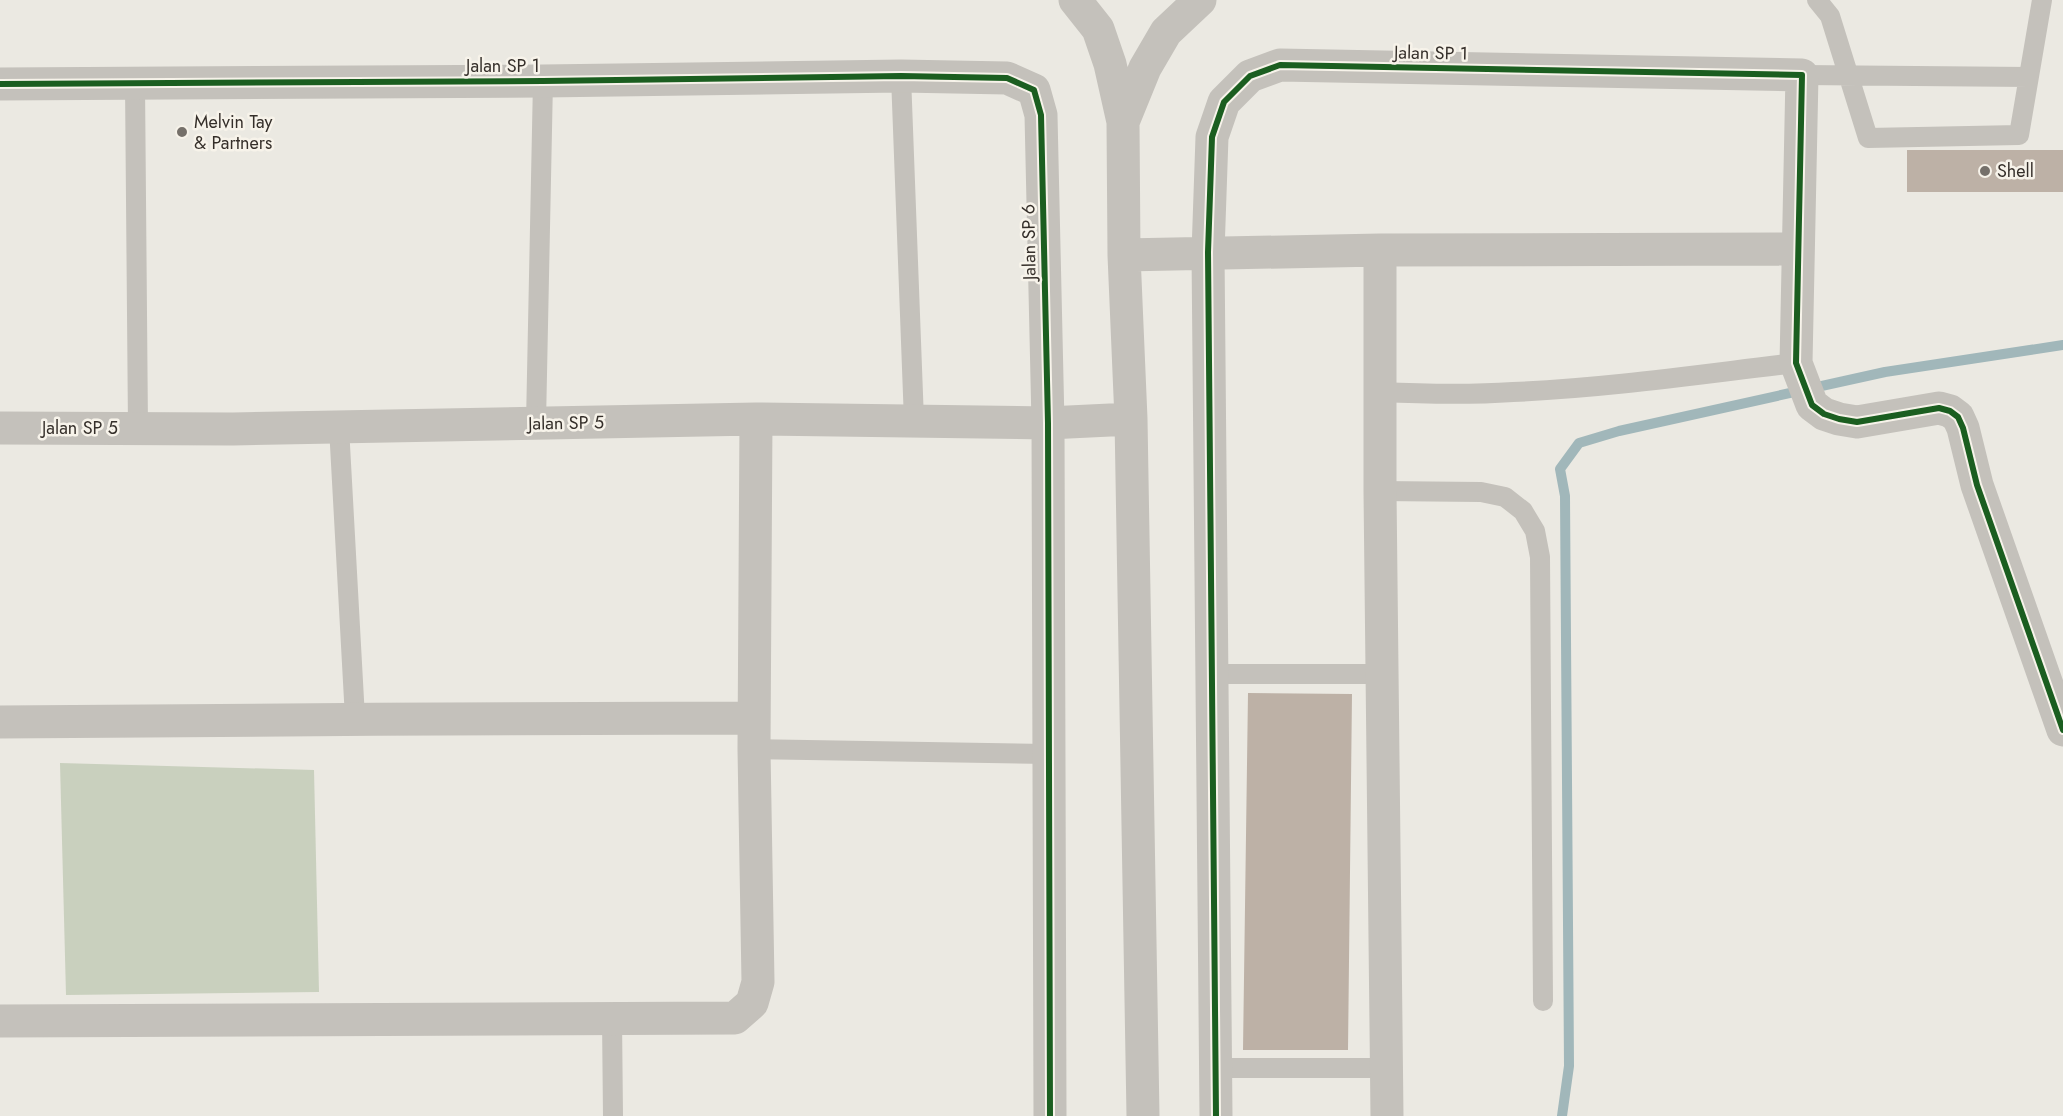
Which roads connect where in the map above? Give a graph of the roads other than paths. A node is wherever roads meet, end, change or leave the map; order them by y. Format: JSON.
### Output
{"nodes":[{"id":1,"x":1075,"y":0,"type":"edge"},
{"id":2,"x":1200,"y":0,"type":"edge"},
{"id":3,"x":1817,"y":0,"type":"edge"},
{"id":4,"x":2042,"y":0,"type":"edge"},
{"id":5,"x":1802,"y":75,"type":"junction"},
{"id":6,"x":901,"y":76,"type":"junction"},
{"id":7,"x":1849,"y":76,"type":"junction"},
{"id":8,"x":2029,"y":77,"type":"junction"},
{"id":9,"x":1007,"y":78,"type":"joint"},
{"id":10,"x":543,"y":81,"type":"junction"},
{"id":11,"x":0,"y":84,"type":"edge"},
{"id":12,"x":135,"y":84,"type":"junction"},
{"id":13,"x":1123,"y":122,"type":"junction"},
{"id":14,"x":1797,"y":249,"type":"junction"},
{"id":15,"x":1380,"y":250,"type":"junction"},
{"id":16,"x":1208,"y":252,"type":"junction"},
{"id":17,"x":1124,"y":255,"type":"junction"},
{"id":18,"x":1803,"y":383,"type":"junction"},
{"id":19,"x":1380,"y":392,"type":"junction"},
{"id":20,"x":756,"y":419,"type":"junction"},
{"id":21,"x":1131,"y":419,"type":"junction"},
{"id":22,"x":914,"y":421,"type":"junction"},
{"id":23,"x":536,"y":423,"type":"junction"},
{"id":24,"x":1048,"y":423,"type":"junction"},
{"id":25,"x":339,"y":427,"type":"junction"},
{"id":26,"x":0,"y":428,"type":"edge"},
{"id":27,"x":138,"y":428,"type":"junction"},
{"id":28,"x":1380,"y":491,"type":"junction"},
{"id":29,"x":1212,"y":674,"type":"junction"},
{"id":30,"x":1382,"y":674,"type":"junction"},
{"id":31,"x":355,"y":718,"type":"junction"},
{"id":32,"x":0,"y":722,"type":"edge"},
{"id":33,"x":2063,"y":730,"type":"edge"},
{"id":34,"x":754,"y":733,"type":"junction"},
{"id":35,"x":1048,"y":754,"type":"junction"},
{"id":36,"x":1543,"y":1001,"type":"dead end"},
{"id":37,"x":612,"y":1018,"type":"junction"},
{"id":38,"x":0,"y":1021,"type":"edge"},
{"id":39,"x":1216,"y":1068,"type":"junction"},
{"id":40,"x":1386,"y":1068,"type":"junction"},
{"id":41,"x":613,"y":1116,"type":"edge"},
{"id":42,"x":1050,"y":1116,"type":"edge"},
{"id":43,"x":1143,"y":1116,"type":"edge"},
{"id":44,"x":1216,"y":1116,"type":"edge"},
{"id":45,"x":1387,"y":1116,"type":"edge"}],
"edges":[{"from":1,"to":13,"type":"street"},
{"from":2,"to":13,"type":"street"},
{"from":3,"to":7,"type":"lane"},
{"from":4,"to":8,"type":"lane"},
{"from":5,"to":7,"type":"lane"},
{"from":5,"to":14,"type":"street"},
{"from":5,"to":16,"type":"street","name":"Jalan SP 1"},
{"from":6,"to":9,"type":"street","name":"Jalan SP 1"},
{"from":6,"to":10,"type":"street","name":"Jalan SP 1"},
{"from":6,"to":22,"type":"lane"},
{"from":7,"to":8,"type":"lane"},
{"from":7,"to":8,"type":"lane"},
{"from":9,"to":24,"type":"street","name":"Jalan SP 6"},
{"from":10,"to":12,"type":"street","name":"Jalan SP 1"},
{"from":10,"to":23,"type":"lane"},
{"from":11,"to":12,"type":"street","name":"Jalan SP 1"},
{"from":12,"to":27,"type":"lane"},
{"from":13,"to":17,"type":"street"},
{"from":14,"to":15,"type":"street"},
{"from":14,"to":18,"type":"street"},
{"from":15,"to":16,"type":"street"},
{"from":15,"to":19,"type":"street"},
{"from":16,"to":17,"type":"street"},
{"from":16,"to":29,"type":"street","name":"Jalan SP 1"},
{"from":17,"to":21,"type":"street"},
{"from":18,"to":19,"type":"lane"},
{"from":18,"to":33,"type":"street"},
{"from":19,"to":28,"type":"street"},
{"from":20,"to":22,"type":"street","name":"Jalan SP 5"},
{"from":20,"to":23,"type":"street","name":"Jalan SP 5"},
{"from":20,"to":34,"type":"street"},
{"from":21,"to":24,"type":"street","name":"Jalan SP 5"},
{"from":21,"to":43,"type":"street"},
{"from":22,"to":24,"type":"street","name":"Jalan SP 5"},
{"from":23,"to":25,"type":"street","name":"Jalan SP 5"},
{"from":24,"to":35,"type":"street"},
{"from":25,"to":27,"type":"street","name":"Jalan SP 5"},
{"from":25,"to":31,"type":"lane"},
{"from":26,"to":27,"type":"street","name":"Jalan SP 5"},
{"from":28,"to":30,"type":"street"},
{"from":28,"to":36,"type":"lane"},
{"from":29,"to":30,"type":"lane"},
{"from":29,"to":39,"type":"street","name":"Jalan SP 1"},
{"from":30,"to":40,"type":"street"},
{"from":31,"to":32,"type":"street"},
{"from":31,"to":34,"type":"street"},
{"from":34,"to":35,"type":"lane"},
{"from":34,"to":37,"type":"street"},
{"from":35,"to":42,"type":"street"},
{"from":37,"to":38,"type":"street"},
{"from":37,"to":41,"type":"lane"},
{"from":39,"to":40,"type":"lane"},
{"from":39,"to":44,"type":"street","name":"Jalan SP 1"},
{"from":40,"to":45,"type":"street"}]}
